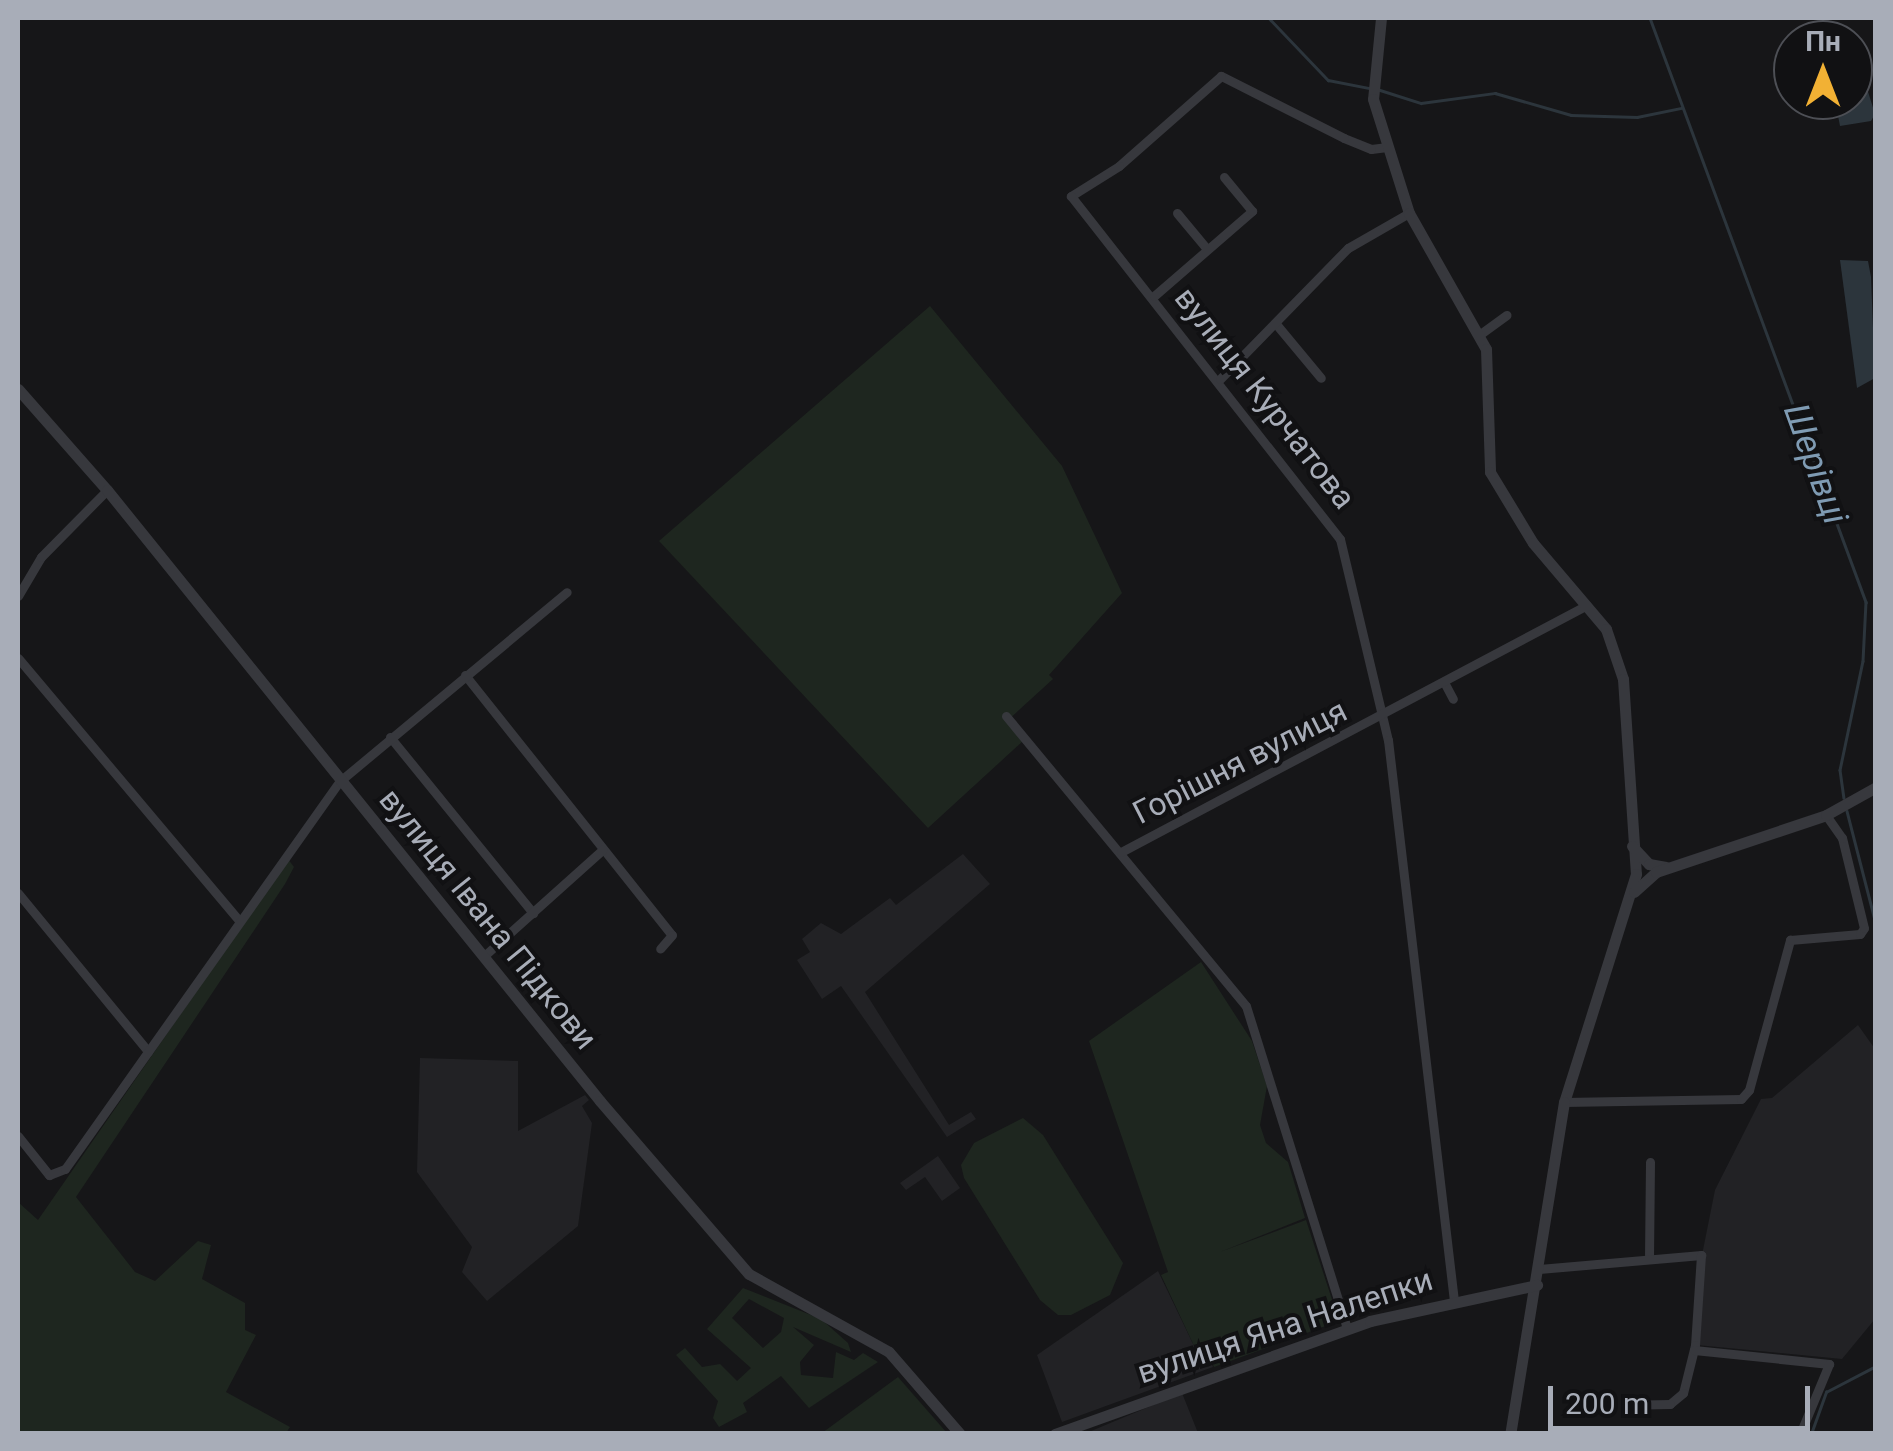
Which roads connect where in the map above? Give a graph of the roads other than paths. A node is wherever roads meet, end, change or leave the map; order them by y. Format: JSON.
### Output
{"nodes":[{"id":1,"x":1381,"y":18,"type":"edge"},
{"id":2,"x":1387,"y":147,"type":"junction"},
{"id":3,"x":1224,"y":177,"type":"dead end"},
{"id":4,"x":1177,"y":213,"type":"dead end"},
{"id":5,"x":1409,"y":213,"type":"junction"},
{"id":6,"x":1207,"y":249,"type":"junction"},
{"id":7,"x":1154,"y":296,"type":"junction"},
{"id":8,"x":1507,"y":314,"type":"dead end"},
{"id":9,"x":1276,"y":324,"type":"junction"},
{"id":10,"x":1478,"y":335,"type":"junction"},
{"id":11,"x":1321,"y":378,"type":"dead end"},
{"id":12,"x":1220,"y":379,"type":"junction"},
{"id":13,"x":18,"y":389,"type":"edge"},
{"id":14,"x":108,"y":490,"type":"junction"},
{"id":15,"x":567,"y":592,"type":"dead end"},
{"id":16,"x":18,"y":596,"type":"edge"},
{"id":17,"x":1587,"y":604,"type":"junction"},
{"id":18,"x":18,"y":658,"type":"edge"},
{"id":19,"x":465,"y":675,"type":"junction"},
{"id":20,"x":1444,"y":682,"type":"junction"},
{"id":21,"x":1453,"y":699,"type":"dead end"},
{"id":22,"x":1006,"y":716,"type":"dead end"},
{"id":23,"x":1382,"y":716,"type":"junction"},
{"id":24,"x":390,"y":737,"type":"junction"},
{"id":25,"x":340,"y":781,"type":"junction"},
{"id":26,"x":1876,"y":787,"type":"edge"},
{"id":27,"x":1829,"y":813,"type":"junction"},
{"id":28,"x":1632,"y":846,"type":"junction"},
{"id":29,"x":602,"y":850,"type":"junction"},
{"id":30,"x":1121,"y":852,"type":"junction"},
{"id":31,"x":1670,"y":867,"type":"junction"},
{"id":32,"x":18,"y":893,"type":"edge"},
{"id":33,"x":1628,"y":899,"type":"junction"},
{"id":34,"x":534,"y":912,"type":"junction"},
{"id":35,"x":239,"y":920,"type":"junction"},
{"id":36,"x":660,"y":949,"type":"dead end"},
{"id":37,"x":484,"y":956,"type":"junction"},
{"id":38,"x":148,"y":1051,"type":"junction"},
{"id":39,"x":1564,"y":1102,"type":"junction"},
{"id":40,"x":18,"y":1136,"type":"edge"},
{"id":41,"x":1650,"y":1162,"type":"dead end"},
{"id":42,"x":1650,"y":1258,"type":"junction"},
{"id":43,"x":1540,"y":1269,"type":"junction"},
{"id":44,"x":1536,"y":1284,"type":"junction"},
{"id":45,"x":1454,"y":1301,"type":"junction"},
{"id":46,"x":1347,"y":1329,"type":"junction"},
{"id":47,"x":1694,"y":1350,"type":"junction"},
{"id":48,"x":1631,"y":1405,"type":"dead end"},
{"id":49,"x":960,"y":1434,"type":"edge"},
{"id":50,"x":1055,"y":1434,"type":"edge"},
{"id":51,"x":1510,"y":1434,"type":"edge"},
{"id":52,"x":1800,"y":1434,"type":"edge"}],
"edges":[{"from":1,"to":2,"type":"street"},
{"from":2,"to":5,"type":"street"},
{"from":2,"to":7,"type":"street","name":"вулиця Курчатова"},
{"from":3,"to":6,"type":"street"},
{"from":4,"to":6,"type":"street"},
{"from":5,"to":9,"type":"street"},
{"from":5,"to":10,"type":"street"},
{"from":6,"to":7,"type":"street"},
{"from":7,"to":12,"type":"street","name":"вулиця Курчатова"},
{"from":8,"to":10,"type":"street"},
{"from":9,"to":11,"type":"street"},
{"from":9,"to":12,"type":"street"},
{"from":10,"to":17,"type":"street"},
{"from":12,"to":23,"type":"street","name":"вулиця Курчатова"},
{"from":13,"to":14,"type":"street","name":"вулиця Івана Підкови"},
{"from":14,"to":16,"type":"street"},
{"from":14,"to":25,"type":"street","name":"вулиця Івана Підкови"},
{"from":15,"to":19,"type":"street"},
{"from":17,"to":20,"type":"street","name":"Горішня вулиця"},
{"from":17,"to":28,"type":"street"},
{"from":18,"to":35,"type":"street"},
{"from":19,"to":24,"type":"street"},
{"from":19,"to":29,"type":"street"},
{"from":20,"to":21,"type":"street"},
{"from":20,"to":23,"type":"street","name":"Горішня вулиця"},
{"from":22,"to":30,"type":"street"},
{"from":23,"to":30,"type":"street","name":"Горішня вулиця"},
{"from":23,"to":45,"type":"street","name":"вулиця Курчатова"},
{"from":24,"to":25,"type":"street"},
{"from":24,"to":34,"type":"street"},
{"from":25,"to":35,"type":"street"},
{"from":25,"to":37,"type":"street","name":"вулиця Івана Підкови"},
{"from":26,"to":27,"type":"street"},
{"from":27,"to":31,"type":"street"},
{"from":27,"to":39,"type":"street"},
{"from":28,"to":31,"type":"street"},
{"from":28,"to":33,"type":"street"},
{"from":29,"to":34,"type":"street"},
{"from":29,"to":36,"type":"street"},
{"from":30,"to":46,"type":"street"},
{"from":31,"to":33,"type":"street"},
{"from":32,"to":38,"type":"street"},
{"from":33,"to":39,"type":"street"},
{"from":34,"to":37,"type":"street"},
{"from":35,"to":38,"type":"street"},
{"from":37,"to":49,"type":"street","name":"вулиця Івана Підкови"},
{"from":38,"to":40,"type":"street"},
{"from":39,"to":43,"type":"street"},
{"from":41,"to":42,"type":"street"},
{"from":42,"to":43,"type":"street"},
{"from":42,"to":47,"type":"street"},
{"from":43,"to":44,"type":"street"},
{"from":44,"to":45,"type":"street","name":"вулиця Яна Налепки"},
{"from":44,"to":51,"type":"street"},
{"from":45,"to":46,"type":"street","name":"вулиця Яна Налепки"},
{"from":46,"to":50,"type":"street","name":"вулиця Яна Налепки"},
{"from":47,"to":48,"type":"street"},
{"from":47,"to":52,"type":"street"}]}
